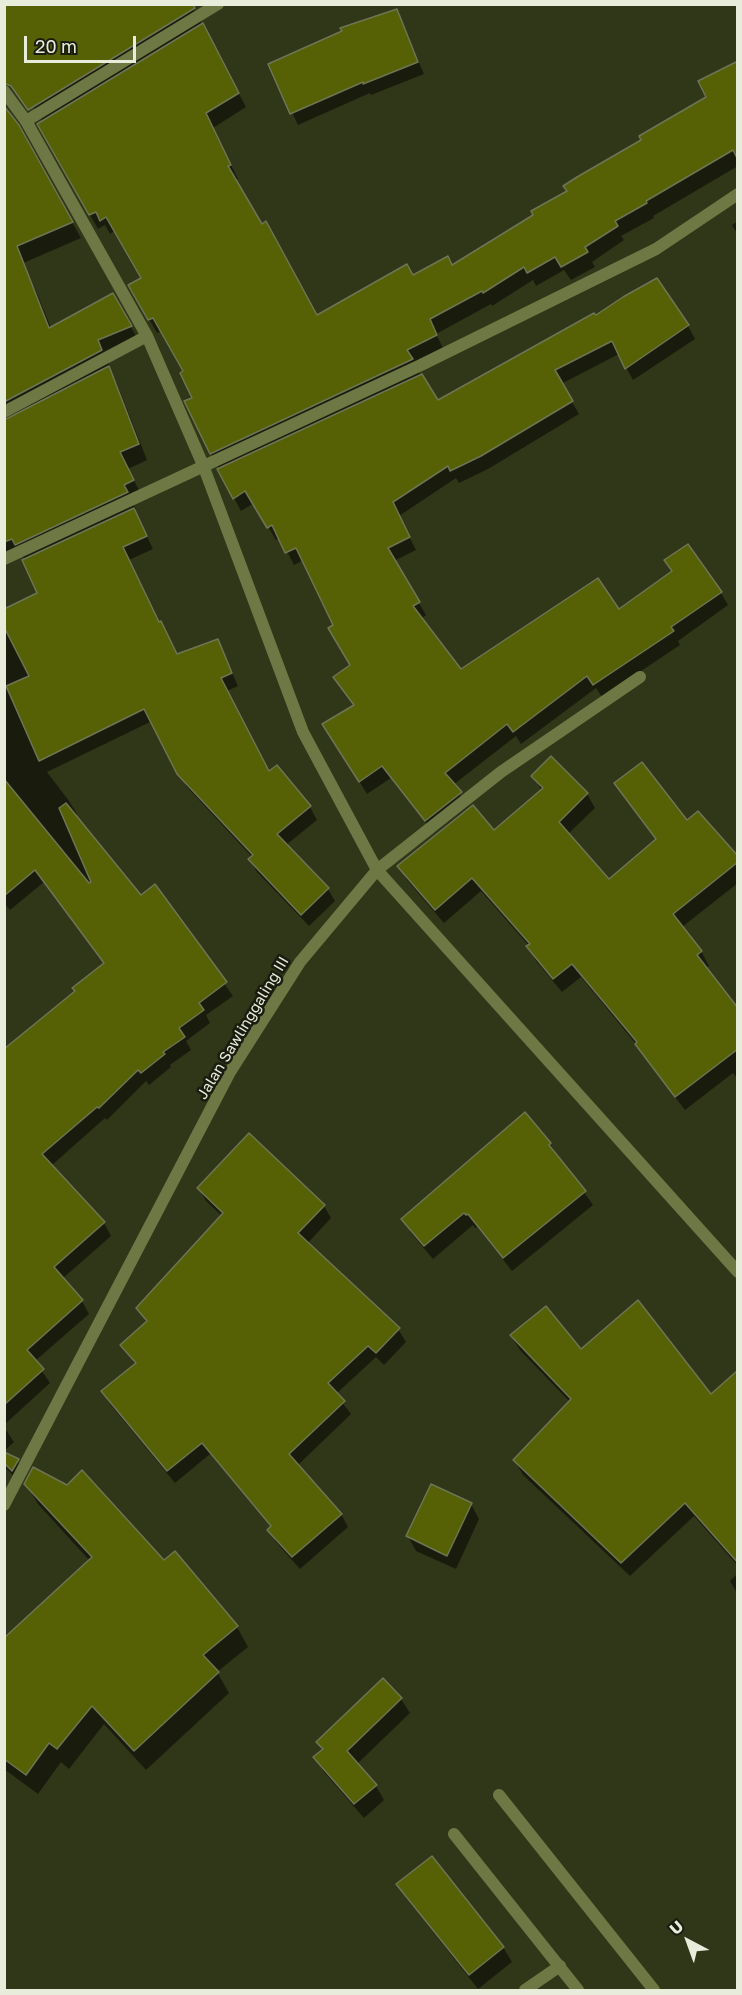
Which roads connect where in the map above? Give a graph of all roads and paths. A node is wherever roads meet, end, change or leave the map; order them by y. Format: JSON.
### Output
{"nodes":[{"id":1,"x":218,"y":4,"type":"edge"},
{"id":2,"x":4,"y":91,"type":"edge"},
{"id":3,"x":26,"y":121,"type":"junction"},
{"id":4,"x":738,"y":194,"type":"edge"},
{"id":5,"x":147,"y":336,"type":"junction"},
{"id":6,"x":4,"y":412,"type":"edge"},
{"id":7,"x":203,"y":465,"type":"junction"},
{"id":8,"x":4,"y":559,"type":"edge"},
{"id":9,"x":640,"y":677,"type":"dead end"},
{"id":10,"x":377,"y":870,"type":"junction"},
{"id":11,"x":738,"y":1272,"type":"edge"},
{"id":12,"x":4,"y":1505,"type":"edge"},
{"id":13,"x":499,"y":1795,"type":"dead end"},
{"id":14,"x":454,"y":1834,"type":"dead end"},
{"id":15,"x":560,"y":1966,"type":"junction"},
{"id":16,"x":525,"y":1990,"type":"edge"},
{"id":17,"x":578,"y":1990,"type":"edge"},
{"id":18,"x":654,"y":1990,"type":"edge"}],
"edges":[{"from":1,"to":3,"type":"street"},
{"from":2,"to":3,"type":"street"},
{"from":3,"to":5,"type":"street"},
{"from":4,"to":7,"type":"street"},
{"from":5,"to":6,"type":"street"},
{"from":5,"to":7,"type":"street"},
{"from":7,"to":8,"type":"street"},
{"from":7,"to":10,"type":"street"},
{"from":9,"to":10,"type":"street","name":"Jalan Sawlinggaling III"},
{"from":10,"to":11,"type":"street"},
{"from":10,"to":12,"type":"street","name":"Jalan Sawlinggaling III"},
{"from":13,"to":18,"type":"street"},
{"from":14,"to":15,"type":"street"},
{"from":15,"to":16,"type":"street"},
{"from":15,"to":17,"type":"street"}]}
